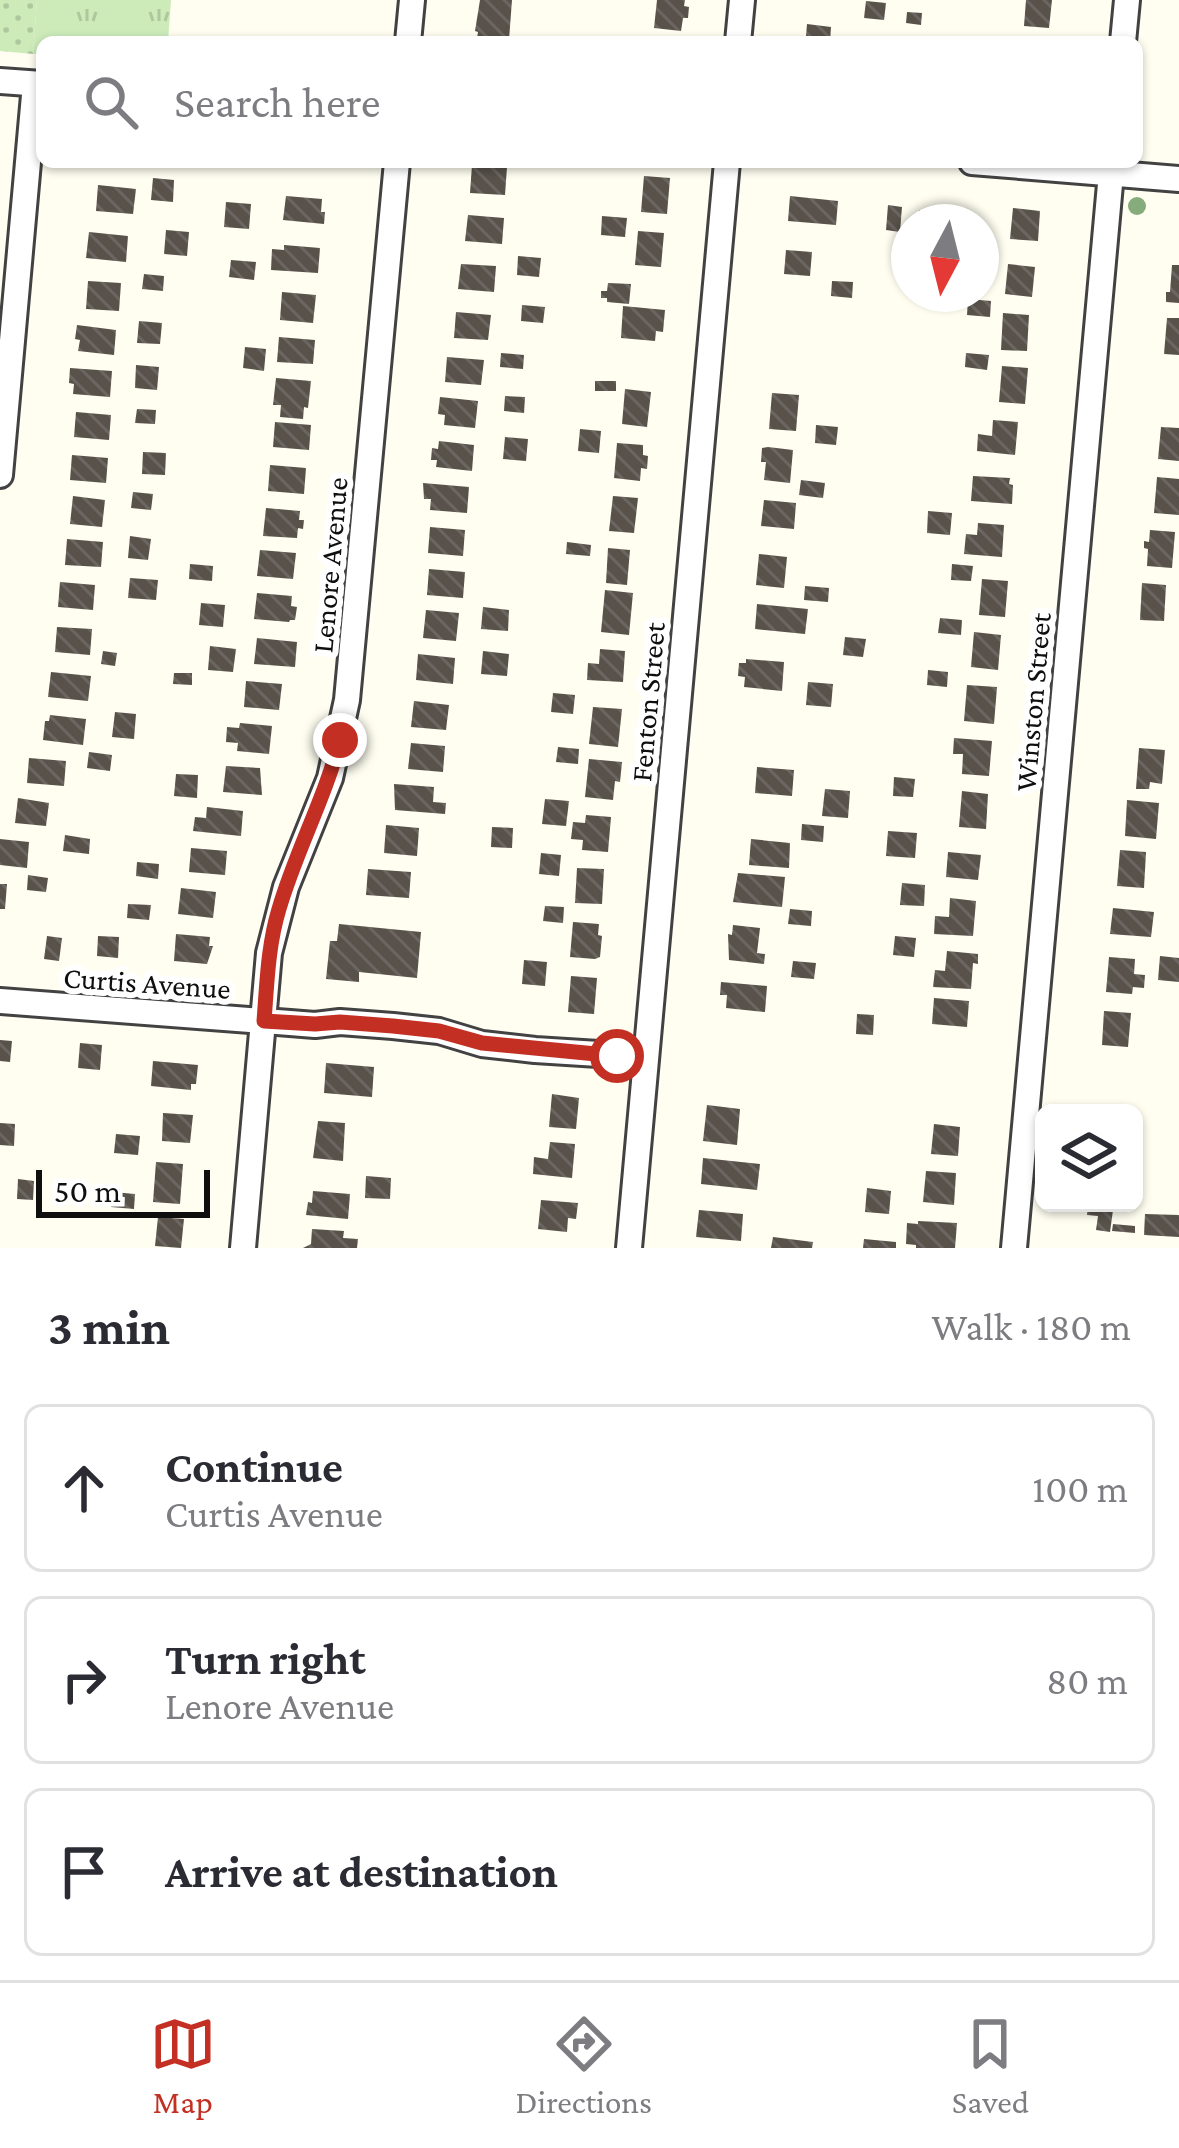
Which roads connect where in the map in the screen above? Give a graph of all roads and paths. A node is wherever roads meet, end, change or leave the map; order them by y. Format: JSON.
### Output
{"nodes":[{"id":1,"x":412,"y":0,"type":"edge"},
{"id":2,"x":742,"y":0,"type":"edge"},
{"id":3,"x":1127,"y":0,"type":"edge"},
{"id":4,"x":409,"y":36,"type":"edge"},
{"id":5,"x":739,"y":36,"type":"edge"},
{"id":6,"x":1124,"y":36,"type":"edge"},
{"id":7,"x":0,"y":81,"type":"edge"},
{"id":8,"x":36,"y":84,"type":"edge"},
{"id":9,"x":36,"y":114,"type":"edge"},
{"id":10,"x":396,"y":168,"type":"edge"},
{"id":11,"x":726,"y":168,"type":"edge"},
{"id":12,"x":1111,"y":168,"type":"edge"},
{"id":13,"x":1179,"y":179,"type":"edge"},
{"id":14,"x":0,"y":475,"type":"edge"},
{"id":15,"x":0,"y":1001,"type":"edge"},
{"id":16,"x":264,"y":1021,"type":"junction"},
{"id":17,"x":646,"y":1057,"type":"junction"},
{"id":18,"x":243,"y":1248,"type":"edge"},
{"id":19,"x":628,"y":1248,"type":"edge"},
{"id":20,"x":1013,"y":1248,"type":"edge"}],
"edges":[{"from":1,"to":4,"type":"street"},
{"from":2,"to":5,"type":"street"},
{"from":3,"to":6,"type":"street"},
{"from":7,"to":8,"type":"street"},
{"from":9,"to":14,"type":"street"},
{"from":10,"to":16,"type":"street","name":"Lenore Avenue"},
{"from":11,"to":17,"type":"street","name":"Fenton Street"},
{"from":12,"to":13,"type":"street"},
{"from":12,"to":20,"type":"street","name":"Winston Street"},
{"from":15,"to":16,"type":"street","name":"Curtis Avenue"},
{"from":16,"to":17,"type":"street","name":"Curtis Avenue"},
{"from":16,"to":18,"type":"street","name":"Lenore Avenue"},
{"from":17,"to":19,"type":"street","name":"Fenton Street"}]}
